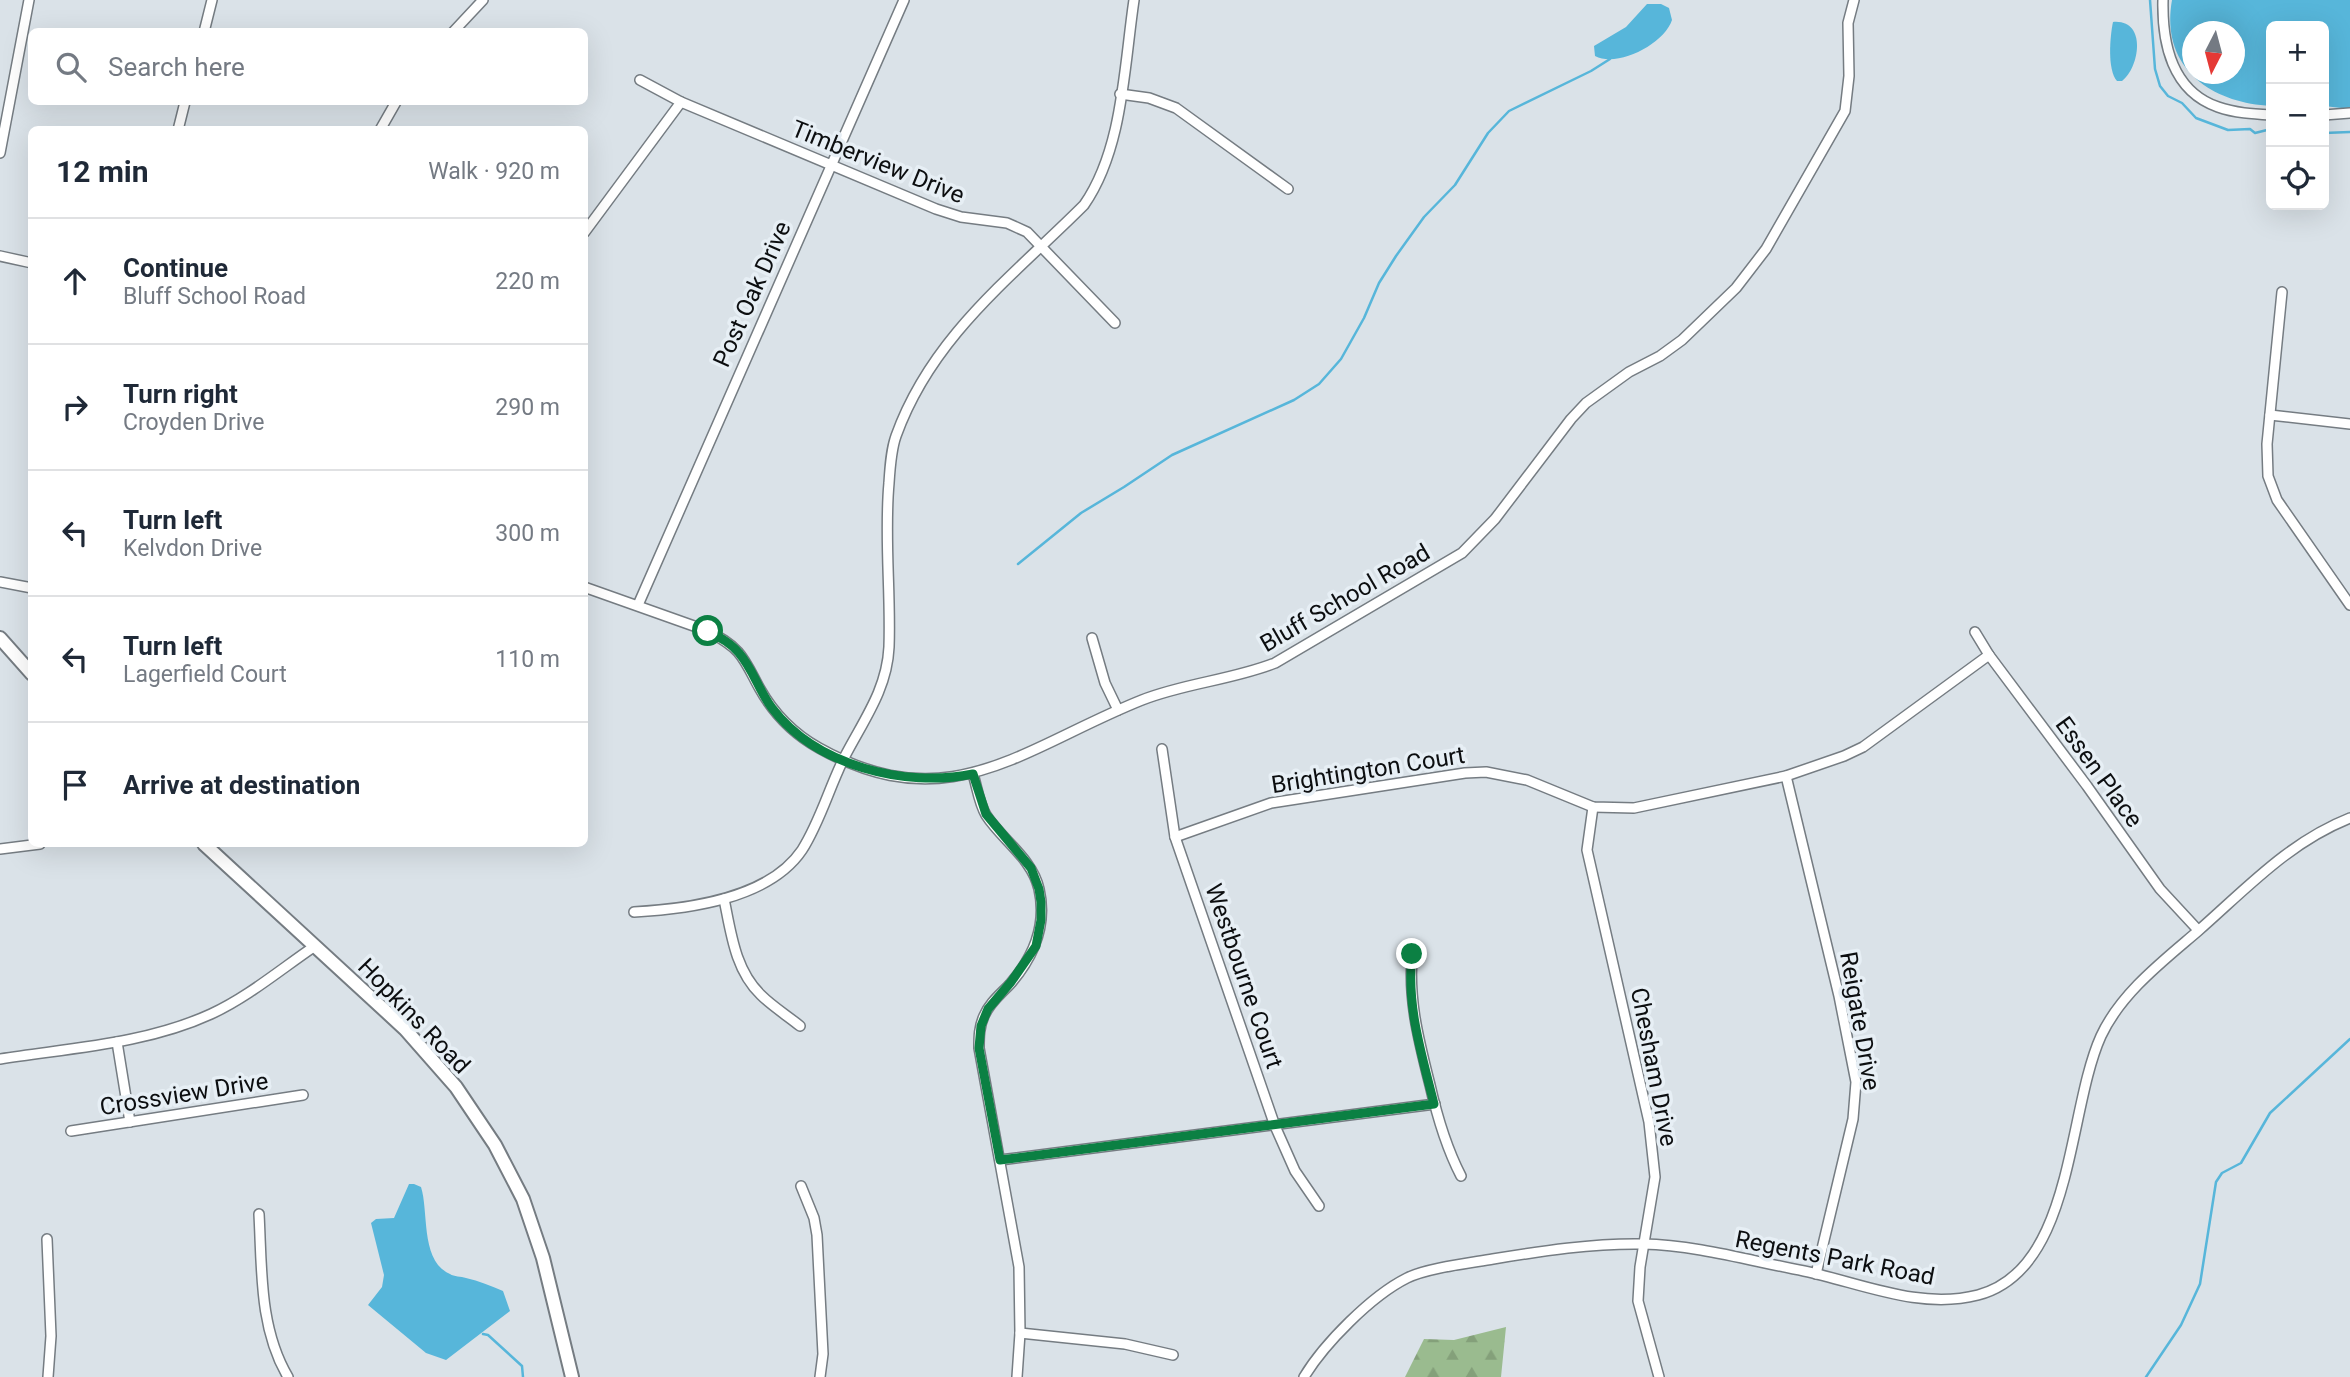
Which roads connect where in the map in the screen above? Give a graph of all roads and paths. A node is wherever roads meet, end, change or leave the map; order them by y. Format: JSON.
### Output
{"nodes":[{"id":1,"x":29,"y":0,"type":"edge"},
{"id":2,"x":212,"y":0,"type":"edge"},
{"id":3,"x":904,"y":0,"type":"edge"},
{"id":4,"x":1133,"y":0,"type":"edge"},
{"id":5,"x":1854,"y":0,"type":"edge"},
{"id":6,"x":2163,"y":0,"type":"edge"},
{"id":7,"x":476,"y":2,"type":"edge"},
{"id":8,"x":205,"y":28,"type":"edge"},
{"id":9,"x":456,"y":28,"type":"edge"},
{"id":10,"x":640,"y":80,"type":"dead end"},
{"id":11,"x":1120,"y":94,"type":"junction"},
{"id":12,"x":681,"y":102,"type":"junction"},
{"id":13,"x":184,"y":105,"type":"edge"},
{"id":14,"x":394,"y":105,"type":"edge"},
{"id":15,"x":2350,"y":113,"type":"edge"},
{"id":16,"x":2266,"y":115,"type":"edge"},
{"id":17,"x":2329,"y":115,"type":"edge"},
{"id":18,"x":179,"y":126,"type":"edge"},
{"id":19,"x":382,"y":126,"type":"edge"},
{"id":20,"x":0,"y":153,"type":"edge"},
{"id":21,"x":830,"y":164,"type":"junction"},
{"id":22,"x":1288,"y":189,"type":"dead end"},
{"id":23,"x":588,"y":228,"type":"edge"},
{"id":24,"x":1041,"y":245,"type":"junction"},
{"id":25,"x":0,"y":257,"type":"edge"},
{"id":26,"x":28,"y":262,"type":"edge"},
{"id":27,"x":2282,"y":292,"type":"dead end"},
{"id":28,"x":1115,"y":323,"type":"dead end"},
{"id":29,"x":2270,"y":415,"type":"junction"},
{"id":30,"x":2350,"y":424,"type":"edge"},
{"id":31,"x":0,"y":582,"type":"edge"},
{"id":32,"x":28,"y":587,"type":"edge"},
{"id":33,"x":588,"y":588,"type":"edge"},
{"id":34,"x":638,"y":605,"type":"junction"},
{"id":35,"x":2350,"y":605,"type":"edge"},
{"id":36,"x":1975,"y":632,"type":"dead end"},
{"id":37,"x":0,"y":638,"type":"edge"},
{"id":38,"x":1092,"y":638,"type":"dead end"},
{"id":39,"x":1989,"y":655,"type":"junction"},
{"id":40,"x":28,"y":670,"type":"edge"},
{"id":41,"x":1118,"y":710,"type":"junction"},
{"id":42,"x":1162,"y":749,"type":"dead end"},
{"id":43,"x":844,"y":760,"type":"junction"},
{"id":44,"x":973,"y":774,"type":"junction"},
{"id":45,"x":1786,"y":776,"type":"junction"},
{"id":46,"x":1593,"y":807,"type":"junction"},
{"id":47,"x":2350,"y":818,"type":"edge"},
{"id":48,"x":1175,"y":837,"type":"junction"},
{"id":49,"x":28,"y":846,"type":"edge"},
{"id":50,"x":207,"y":847,"type":"edge"},
{"id":51,"x":0,"y":849,"type":"edge"},
{"id":52,"x":724,"y":899,"type":"junction"},
{"id":53,"x":634,"y":912,"type":"dead end"},
{"id":54,"x":2199,"y":930,"type":"junction"},
{"id":55,"x":315,"y":946,"type":"junction"},
{"id":56,"x":1413,"y":947,"type":"dead end"},
{"id":57,"x":800,"y":1026,"type":"dead end"},
{"id":58,"x":117,"y":1042,"type":"junction"},
{"id":59,"x":0,"y":1059,"type":"edge"},
{"id":60,"x":303,"y":1095,"type":"dead end"},
{"id":61,"x":1434,"y":1104,"type":"junction"},
{"id":62,"x":130,"y":1122,"type":"junction"},
{"id":63,"x":1275,"y":1126,"type":"junction"},
{"id":64,"x":71,"y":1131,"type":"dead end"},
{"id":65,"x":1000,"y":1160,"type":"junction"},
{"id":66,"x":1461,"y":1176,"type":"dead end"},
{"id":67,"x":801,"y":1186,"type":"dead end"},
{"id":68,"x":1319,"y":1206,"type":"dead end"},
{"id":69,"x":258,"y":1214,"type":"dead end"},
{"id":70,"x":47,"y":1239,"type":"dead end"},
{"id":71,"x":1643,"y":1244,"type":"junction"},
{"id":72,"x":1816,"y":1274,"type":"junction"},
{"id":73,"x":1020,"y":1334,"type":"junction"},
{"id":74,"x":1173,"y":1355,"type":"dead end"},
{"id":75,"x":48,"y":1377,"type":"edge"},
{"id":76,"x":288,"y":1377,"type":"edge"},
{"id":77,"x":572,"y":1377,"type":"edge"},
{"id":78,"x":820,"y":1377,"type":"edge"},
{"id":79,"x":1017,"y":1377,"type":"edge"},
{"id":80,"x":1304,"y":1377,"type":"edge"},
{"id":81,"x":1658,"y":1377,"type":"edge"}],
"edges":[{"from":1,"to":20,"type":"street"},
{"from":2,"to":8,"type":"street"},
{"from":3,"to":21,"type":"street","name":"Post Oak Drive"},
{"from":4,"to":11,"type":"street"},
{"from":5,"to":41,"type":"street","name":"Bluff School Road"},
{"from":6,"to":16,"type":"street"},
{"from":7,"to":9,"type":"street"},
{"from":10,"to":12,"type":"street","name":"Timberview Drive"},
{"from":11,"to":22,"type":"street"},
{"from":11,"to":24,"type":"street"},
{"from":12,"to":21,"type":"street","name":"Timberview Drive"},
{"from":12,"to":23,"type":"street"},
{"from":13,"to":18,"type":"street"},
{"from":14,"to":19,"type":"street"},
{"from":15,"to":17,"type":"street"},
{"from":21,"to":24,"type":"street","name":"Timberview Drive"},
{"from":21,"to":34,"type":"street","name":"Post Oak Drive"},
{"from":24,"to":28,"type":"street","name":"Timberview Drive"},
{"from":24,"to":43,"type":"street"},
{"from":25,"to":26,"type":"street"},
{"from":27,"to":29,"type":"street"},
{"from":29,"to":30,"type":"street"},
{"from":29,"to":35,"type":"street"},
{"from":31,"to":32,"type":"street"},
{"from":33,"to":34,"type":"street","name":"Bluff School Road"},
{"from":34,"to":43,"type":"street","name":"Bluff School Road"},
{"from":36,"to":39,"type":"street","name":"Essen Place"},
{"from":37,"to":40,"type":"main road"},
{"from":38,"to":41,"type":"street"},
{"from":39,"to":45,"type":"street","name":"Brightington Court"},
{"from":39,"to":54,"type":"street","name":"Essen Place"},
{"from":41,"to":44,"type":"street","name":"Bluff School Road"},
{"from":42,"to":48,"type":"street","name":"Westbourne Court"},
{"from":43,"to":44,"type":"street","name":"Bluff School Road"},
{"from":43,"to":52,"type":"street"},
{"from":44,"to":65,"type":"street"},
{"from":45,"to":46,"type":"street","name":"Brightington Court"},
{"from":45,"to":72,"type":"street","name":"Reigate Drive"},
{"from":46,"to":48,"type":"street","name":"Brightington Court"},
{"from":46,"to":71,"type":"street","name":"Chesham Drive"},
{"from":47,"to":54,"type":"street","name":"Regents Park Road"},
{"from":48,"to":63,"type":"street","name":"Westbourne Court"},
{"from":49,"to":51,"type":"street"},
{"from":50,"to":55,"type":"main road","name":"Hopkins Road"},
{"from":52,"to":53,"type":"street"},
{"from":52,"to":57,"type":"street"},
{"from":54,"to":72,"type":"street","name":"Regents Park Road"},
{"from":55,"to":58,"type":"street"},
{"from":55,"to":77,"type":"main road","name":"Hopkins Road"},
{"from":56,"to":61,"type":"street"},
{"from":58,"to":59,"type":"street"},
{"from":58,"to":62,"type":"street"},
{"from":60,"to":62,"type":"street","name":"Crossview Drive"},
{"from":61,"to":63,"type":"street"},
{"from":61,"to":66,"type":"street"},
{"from":62,"to":64,"type":"street","name":"Crossview Drive"},
{"from":63,"to":65,"type":"street"},
{"from":63,"to":68,"type":"street","name":"Westbourne Court"},
{"from":65,"to":73,"type":"street"},
{"from":67,"to":78,"type":"street"},
{"from":69,"to":76,"type":"street"},
{"from":70,"to":75,"type":"street"},
{"from":71,"to":72,"type":"street","name":"Regents Park Road"},
{"from":71,"to":80,"type":"street","name":"Regents Park Road"},
{"from":71,"to":81,"type":"street","name":"Chesham Drive"},
{"from":73,"to":74,"type":"street"},
{"from":73,"to":79,"type":"street"}]}
